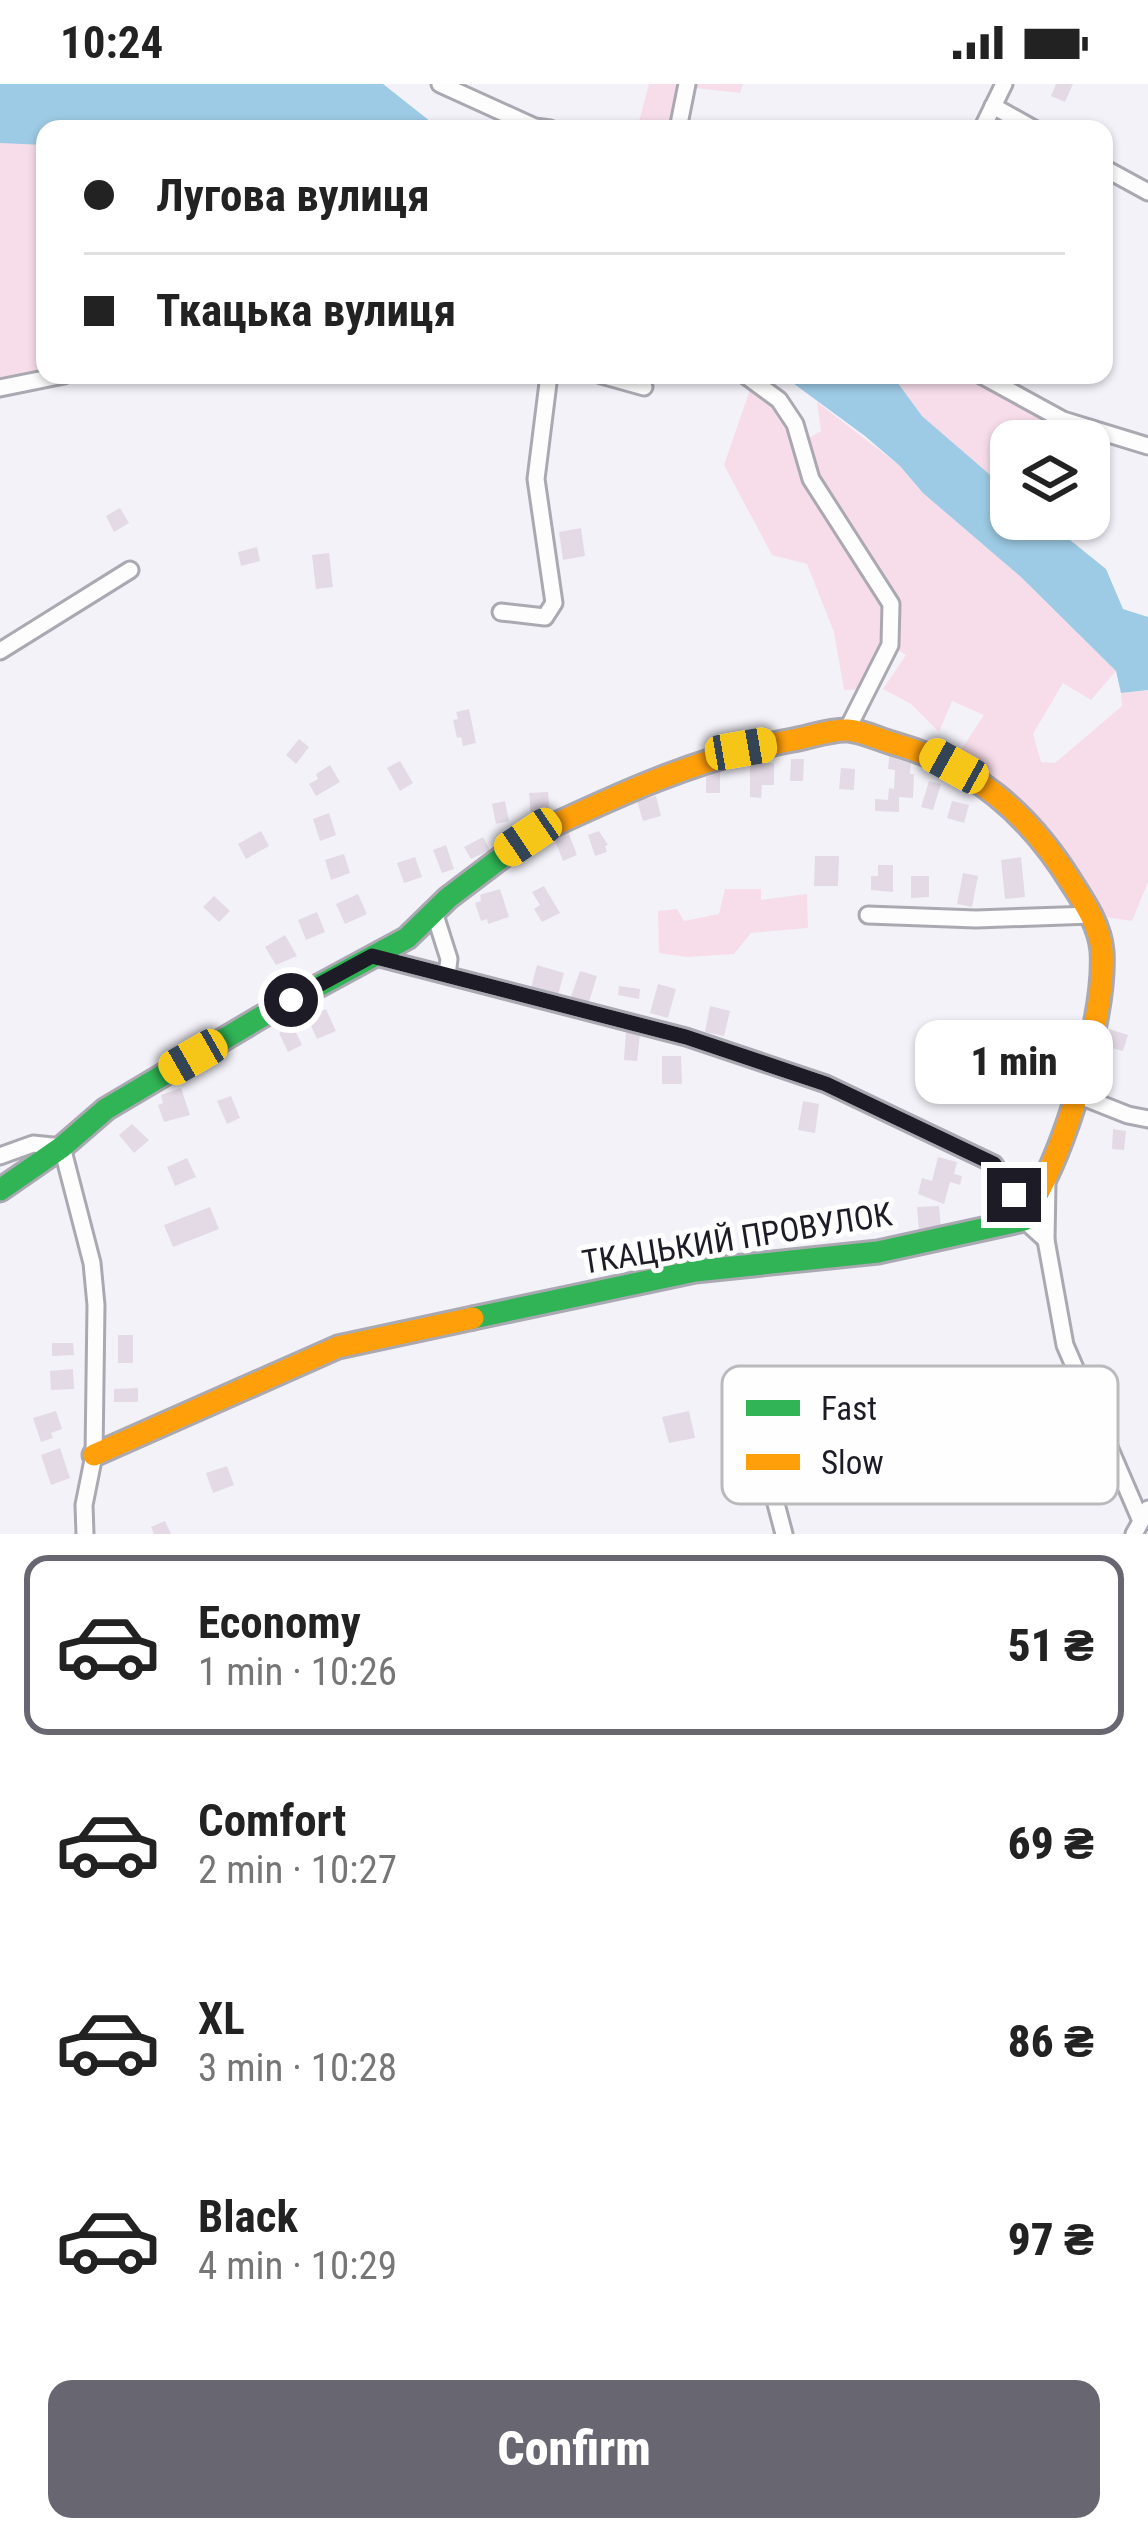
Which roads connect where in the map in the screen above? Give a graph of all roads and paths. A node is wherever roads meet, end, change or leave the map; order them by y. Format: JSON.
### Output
{"nodes":[{"id":1,"x":440,"y":84,"type":"edge"},
{"id":2,"x":687,"y":84,"type":"edge"},
{"id":3,"x":1004,"y":84,"type":"edge"},
{"id":4,"x":993,"y":106,"type":"junction"},
{"id":5,"x":520,"y":120,"type":"edge"},
{"id":6,"x":676,"y":120,"type":"edge"},
{"id":7,"x":986,"y":120,"type":"edge"},
{"id":8,"x":1018,"y":120,"type":"edge"},
{"id":9,"x":1113,"y":173,"type":"edge"},
{"id":10,"x":1148,"y":192,"type":"edge"},
{"id":11,"x":36,"y":381,"type":"edge"},
{"id":12,"x":548,"y":384,"type":"edge"},
{"id":13,"x":633,"y":384,"type":"edge"},
{"id":14,"x":757,"y":384,"type":"edge"},
{"id":15,"x":998,"y":384,"type":"edge"},
{"id":16,"x":644,"y":387,"type":"dead end"},
{"id":17,"x":0,"y":388,"type":"edge"},
{"id":18,"x":1148,"y":446,"type":"edge"},
{"id":19,"x":130,"y":570,"type":"dead end"},
{"id":20,"x":501,"y":613,"type":"dead end"},
{"id":21,"x":0,"y":651,"type":"edge"},
{"id":22,"x":848,"y":730,"type":"junction"},
{"id":23,"x":1088,"y":906,"type":"junction"},
{"id":24,"x":435,"y":915,"type":"junction"},
{"id":25,"x":868,"y":915,"type":"dead end"},
{"id":26,"x":372,"y":956,"type":"junction"},
{"id":27,"x":447,"y":975,"type":"junction"},
{"id":28,"x":1076,"y":1094,"type":"junction"},
{"id":29,"x":1148,"y":1119,"type":"edge"},
{"id":30,"x":62,"y":1147,"type":"junction"},
{"id":31,"x":0,"y":1156,"type":"edge"},
{"id":32,"x":1047,"y":1180,"type":"junction"},
{"id":33,"x":0,"y":1190,"type":"edge"},
{"id":34,"x":1024,"y":1220,"type":"junction"},
{"id":35,"x":1046,"y":1240,"type":"junction"},
{"id":36,"x":1074,"y":1366,"type":"edge"},
{"id":37,"x":94,"y":1455,"type":"junction"},
{"id":38,"x":1118,"y":1467,"type":"edge"},
{"id":39,"x":776,"y":1504,"type":"edge"},
{"id":40,"x":1141,"y":1521,"type":"edge"},
{"id":41,"x":85,"y":1534,"type":"edge"},
{"id":42,"x":784,"y":1534,"type":"edge"}],
"edges":[{"from":1,"to":5,"type":"street"},
{"from":2,"to":6,"type":"street"},
{"from":3,"to":4,"type":"street"},
{"from":4,"to":7,"type":"street"},
{"from":4,"to":8,"type":"street"},
{"from":9,"to":10,"type":"street"},
{"from":11,"to":17,"type":"street"},
{"from":12,"to":20,"type":"street"},
{"from":13,"to":16,"type":"street"},
{"from":14,"to":22,"type":"street"},
{"from":15,"to":18,"type":"street"},
{"from":19,"to":21,"type":"street"},
{"from":22,"to":23,"type":"street"},
{"from":22,"to":24,"type":"street"},
{"from":23,"to":25,"type":"street"},
{"from":23,"to":28,"type":"street"},
{"from":24,"to":26,"type":"street"},
{"from":24,"to":27,"type":"street"},
{"from":26,"to":27,"type":"street"},
{"from":26,"to":30,"type":"street"},
{"from":27,"to":34,"type":"street"},
{"from":28,"to":29,"type":"street"},
{"from":28,"to":32,"type":"street"},
{"from":30,"to":31,"type":"street"},
{"from":30,"to":33,"type":"street"},
{"from":30,"to":37,"type":"street"},
{"from":32,"to":34,"type":"street"},
{"from":32,"to":35,"type":"street"},
{"from":34,"to":35,"type":"street"},
{"from":34,"to":37,"type":"street","name":"ТКАЦЬКИЙ ПРОВУЛОК"},
{"from":35,"to":36,"type":"street"},
{"from":37,"to":41,"type":"street"},
{"from":38,"to":40,"type":"street"},
{"from":39,"to":42,"type":"street"}]}
